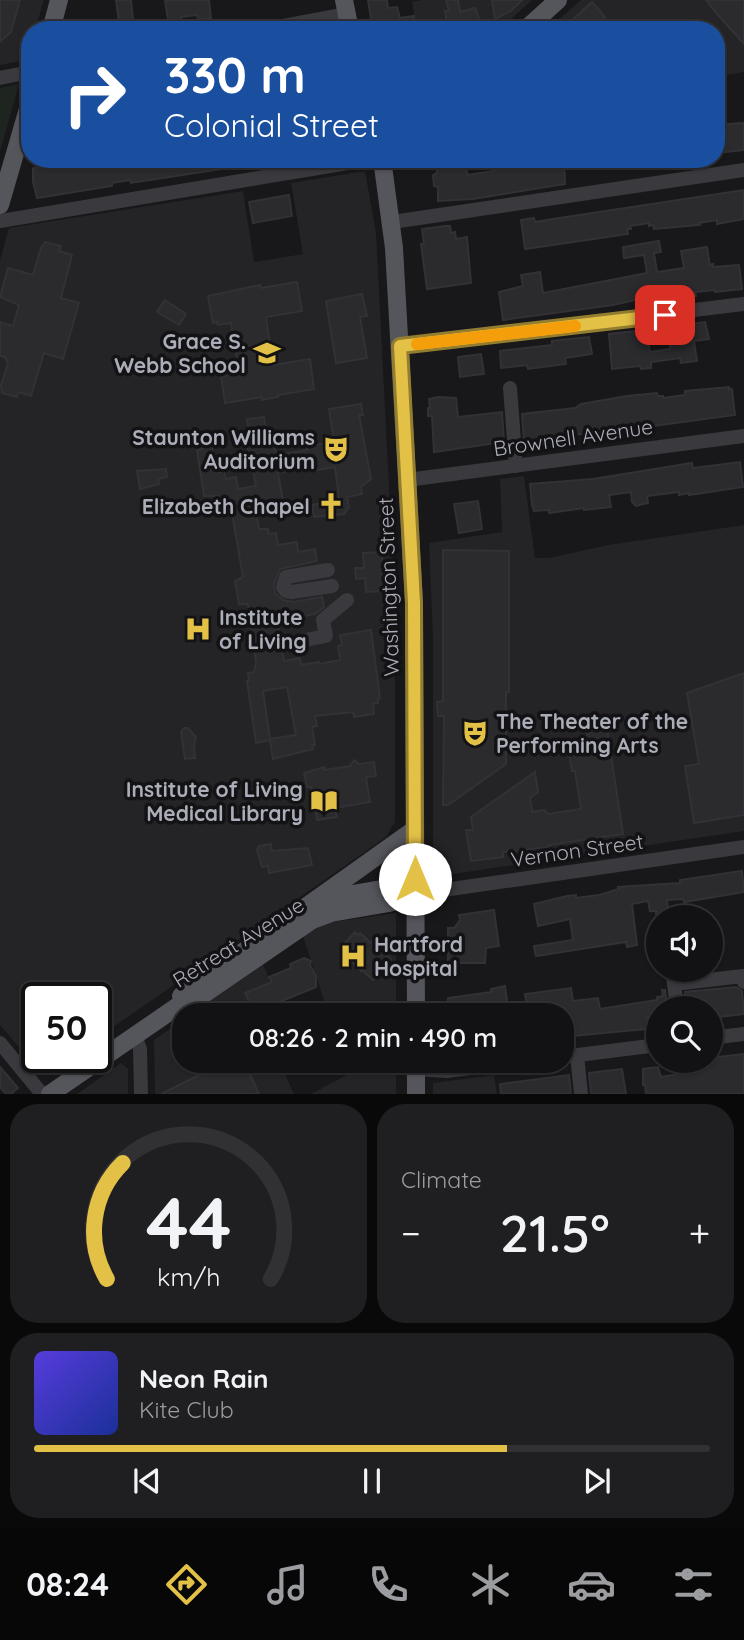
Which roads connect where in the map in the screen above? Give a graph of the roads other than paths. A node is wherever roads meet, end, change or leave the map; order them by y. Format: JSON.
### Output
{"nodes":[{"id":1,"x":59,"y":0,"type":"edge"},
{"id":2,"x":558,"y":0,"type":"edge"},
{"id":3,"x":347,"y":15,"type":"edge"},
{"id":4,"x":53,"y":21,"type":"edge"},
{"id":5,"x":313,"y":21,"type":"edge"},
{"id":6,"x":534,"y":21,"type":"edge"},
{"id":7,"x":21,"y":74,"type":"edge"},
{"id":8,"x":0,"y":78,"type":"edge"},
{"id":9,"x":21,"y":133,"type":"edge"},
{"id":10,"x":318,"y":168,"type":"edge"},
{"id":11,"x":383,"y":168,"type":"edge"},
{"id":12,"x":744,"y":170,"type":"edge"},
{"id":13,"x":0,"y":205,"type":"edge"},
{"id":14,"x":0,"y":221,"type":"edge"},
{"id":15,"x":392,"y":222,"type":"junction"},
{"id":16,"x":744,"y":304,"type":"edge"},
{"id":17,"x":400,"y":346,"type":"junction"},
{"id":18,"x":510,"y":388,"type":"dead end"},
{"id":19,"x":744,"y":436,"type":"edge"},
{"id":20,"x":516,"y":466,"type":"junction"},
{"id":21,"x":407,"y":480,"type":"junction"},
{"id":22,"x":328,"y":570,"type":"dead end"},
{"id":23,"x":332,"y":586,"type":"dead end"},
{"id":24,"x":347,"y":600,"type":"dead end"},
{"id":25,"x":300,"y":641,"type":"dead end"},
{"id":26,"x":415,"y":829,"type":"junction"},
{"id":27,"x":744,"y":847,"type":"edge"},
{"id":28,"x":416,"y":894,"type":"junction"},
{"id":29,"x":305,"y":908,"type":"junction"},
{"id":30,"x":744,"y":982,"type":"edge"},
{"id":31,"x":677,"y":996,"type":"edge"},
{"id":32,"x":179,"y":1003,"type":"edge"},
{"id":33,"x":191,"y":1003,"type":"edge"},
{"id":34,"x":416,"y":1003,"type":"edge"},
{"id":35,"x":172,"y":1010,"type":"edge"},
{"id":36,"x":744,"y":1034,"type":"edge"},
{"id":37,"x":135,"y":1035,"type":"junction"},
{"id":38,"x":723,"y":1036,"type":"edge"},
{"id":39,"x":0,"y":1043,"type":"edge"},
{"id":40,"x":646,"y":1046,"type":"edge"},
{"id":41,"x":574,"y":1055,"type":"edge"},
{"id":42,"x":574,"y":1072,"type":"edge"},
{"id":43,"x":416,"y":1073,"type":"edge"},
{"id":44,"x":42,"y":1094,"type":"edge"},
{"id":45,"x":50,"y":1094,"type":"edge"},
{"id":46,"x":141,"y":1094,"type":"edge"},
{"id":47,"x":416,"y":1094,"type":"edge"},
{"id":48,"x":581,"y":1094,"type":"edge"}],
"edges":[{"from":1,"to":4,"type":"main road"},
{"from":2,"to":6,"type":"main road"},
{"from":3,"to":5,"type":"street"},
{"from":7,"to":8,"type":"street"},
{"from":9,"to":13,"type":"main road"},
{"from":10,"to":14,"type":"street"},
{"from":11,"to":15,"type":"main road","name":"Washington Street"},
{"from":12,"to":15,"type":"street"},
{"from":15,"to":17,"type":"main road","name":"Washington Street"},
{"from":16,"to":17,"type":"street"},
{"from":17,"to":21,"type":"main road","name":"Washington Street"},
{"from":18,"to":20,"type":"street"},
{"from":19,"to":20,"type":"street","name":"Brownell Avenue"},
{"from":20,"to":21,"type":"street","name":"Brownell Avenue"},
{"from":21,"to":26,"type":"main road","name":"Washington Street"},
{"from":22,"to":23,"type":"street"},
{"from":24,"to":25,"type":"street"},
{"from":26,"to":28,"type":"main road","name":"Washington Street"},
{"from":26,"to":29,"type":"main road","name":"Retreat Avenue"},
{"from":27,"to":28,"type":"street","name":"Vernon Street"},
{"from":28,"to":29,"type":"main road","name":"Retreat Avenue"},
{"from":28,"to":33,"type":"main road","name":"Retreat Avenue"},
{"from":28,"to":34,"type":"main road","name":"Washington Street"},
{"from":29,"to":32,"type":"main road","name":"Retreat Avenue"},
{"from":30,"to":31,"type":"street"},
{"from":35,"to":37,"type":"main road","name":"Retreat Avenue"},
{"from":36,"to":38,"type":"street"},
{"from":37,"to":45,"type":"main road","name":"Retreat Avenue"},
{"from":37,"to":46,"type":"street"},
{"from":39,"to":44,"type":"street"},
{"from":40,"to":41,"type":"street"},
{"from":42,"to":48,"type":"street"},
{"from":43,"to":47,"type":"main road"}]}
